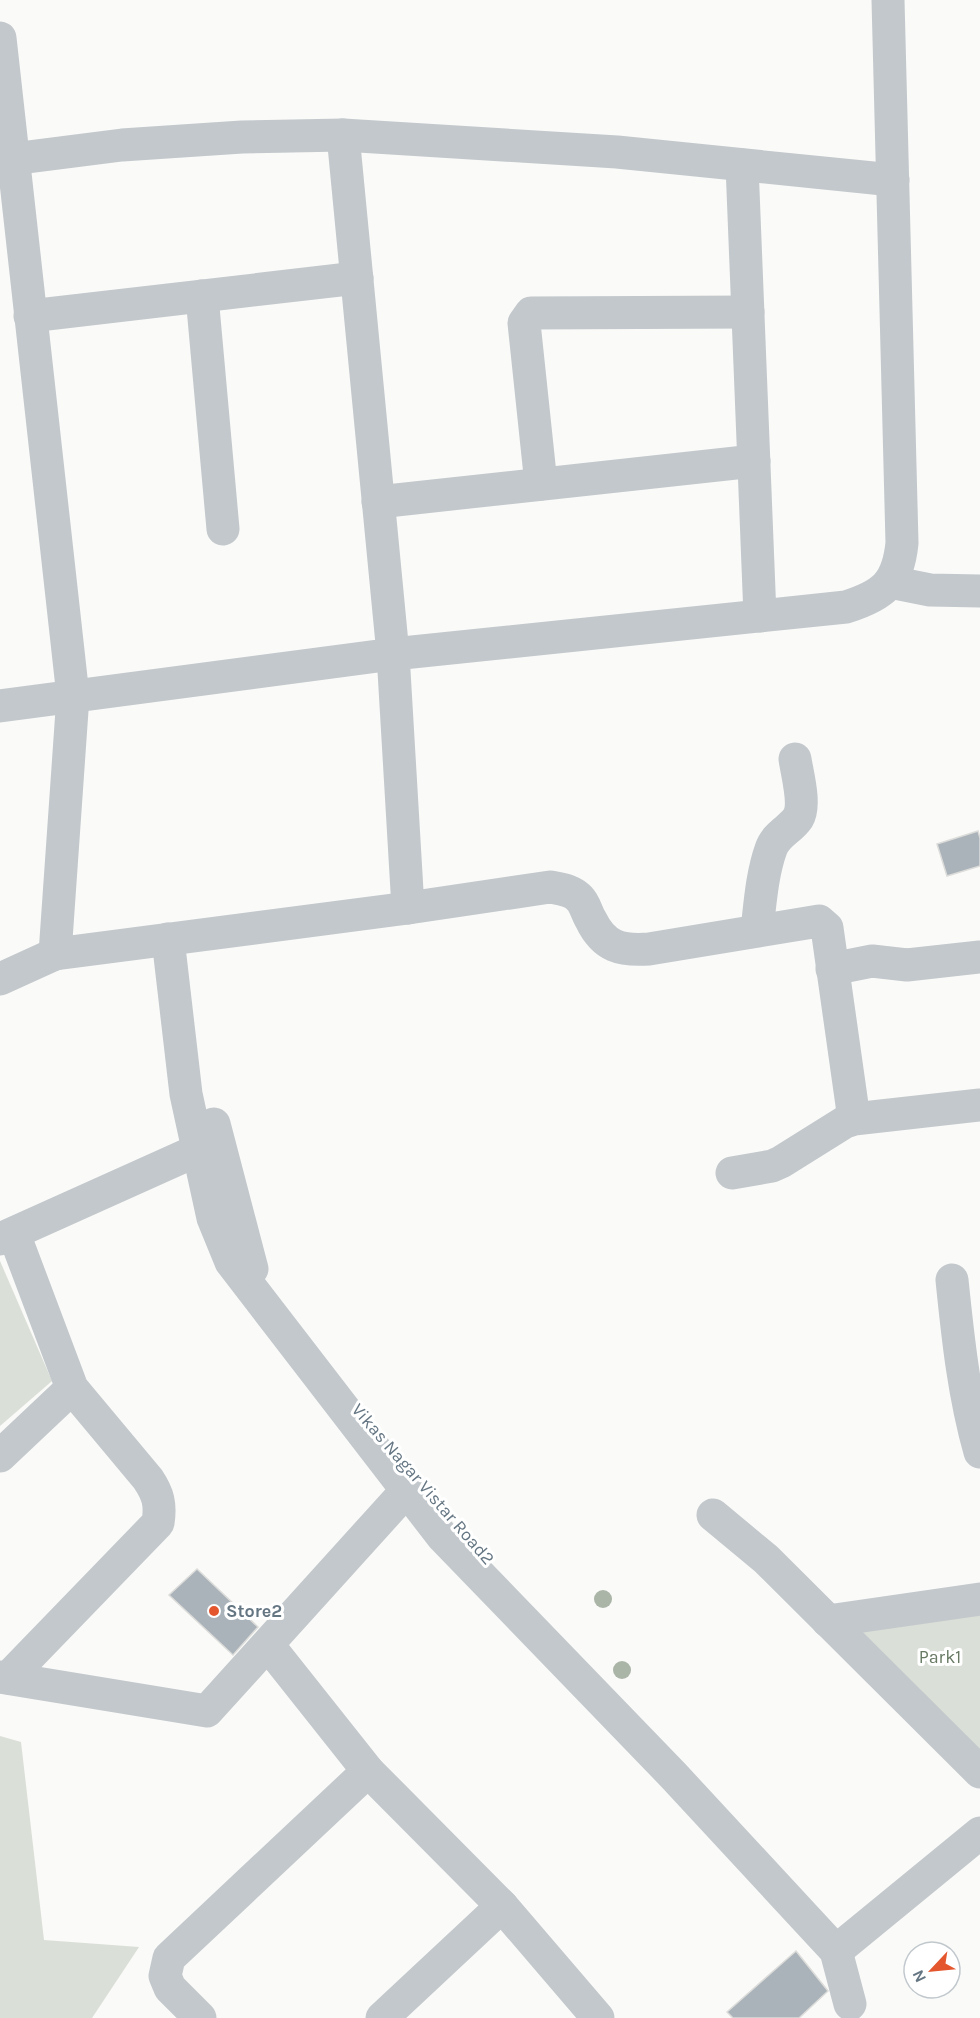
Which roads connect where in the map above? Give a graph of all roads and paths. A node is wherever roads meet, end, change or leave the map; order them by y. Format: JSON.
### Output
{"nodes":[{"id":1,"x":888,"y":0,"type":"edge"},
{"id":2,"x":0,"y":38,"type":"edge"},
{"id":3,"x":343,"y":135,"type":"junction"},
{"id":4,"x":12,"y":159,"type":"junction"},
{"id":5,"x":742,"y":165,"type":"junction"},
{"id":6,"x":893,"y":180,"type":"junction"},
{"id":7,"x":357,"y":278,"type":"junction"},
{"id":8,"x":202,"y":296,"type":"junction"},
{"id":9,"x":748,"y":312,"type":"junction"},
{"id":10,"x":30,"y":316,"type":"junction"},
{"id":11,"x":754,"y":461,"type":"junction"},
{"id":12,"x":541,"y":484,"type":"junction"},
{"id":13,"x":378,"y":502,"type":"junction"},
{"id":14,"x":223,"y":529,"type":"dead end"},
{"id":15,"x":890,"y":582,"type":"junction"},
{"id":16,"x":980,"y":591,"type":"edge"},
{"id":17,"x":760,"y":616,"type":"junction"},
{"id":18,"x":393,"y":654,"type":"junction"},
{"id":19,"x":73,"y":696,"type":"junction"},
{"id":20,"x":0,"y":706,"type":"edge"},
{"id":21,"x":795,"y":759,"type":"dead end"},
{"id":22,"x":408,"y":908,"type":"junction"},
{"id":23,"x":757,"y":930,"type":"junction"},
{"id":24,"x":169,"y":949,"type":"junction"},
{"id":25,"x":55,"y":954,"type":"junction"},
{"id":26,"x":980,"y":957,"type":"edge"},
{"id":27,"x":832,"y":969,"type":"junction"},
{"id":28,"x":0,"y":979,"type":"edge"},
{"id":29,"x":980,"y":1105,"type":"edge"},
{"id":30,"x":854,"y":1119,"type":"junction"},
{"id":31,"x":198,"y":1150,"type":"junction"},
{"id":32,"x":732,"y":1173,"type":"dead end"},
{"id":33,"x":7,"y":1236,"type":"edge"},
{"id":34,"x":952,"y":1280,"type":"dead end"},
{"id":35,"x":261,"y":1301,"type":"junction"},
{"id":36,"x":72,"y":1388,"type":"junction"},
{"id":37,"x":980,"y":1452,"type":"edge"},
{"id":38,"x":0,"y":1456,"type":"edge"},
{"id":39,"x":407,"y":1490,"type":"junction"},
{"id":40,"x":713,"y":1515,"type":"dead end"},
{"id":41,"x":980,"y":1599,"type":"edge"},
{"id":42,"x":828,"y":1621,"type":"junction"},
{"id":43,"x":268,"y":1645,"type":"junction"},
{"id":44,"x":4,"y":1678,"type":"edge"},
{"id":45,"x":368,"y":1771,"type":"junction"},
{"id":46,"x":980,"y":1772,"type":"edge"},
{"id":47,"x":980,"y":1833,"type":"edge"},
{"id":48,"x":980,"y":1839,"type":"edge"},
{"id":49,"x":502,"y":1906,"type":"junction"},
{"id":50,"x":827,"y":1941,"type":"junction"},
{"id":51,"x":849,"y":2004,"type":"dead end"},
{"id":52,"x":200,"y":2018,"type":"edge"},
{"id":53,"x":382,"y":2018,"type":"edge"},
{"id":54,"x":598,"y":2018,"type":"edge"}],
"edges":[{"from":1,"to":6,"type":"street"},
{"from":2,"to":4,"type":"street"},
{"from":3,"to":4,"type":"street"},
{"from":3,"to":5,"type":"street"},
{"from":3,"to":7,"type":"street"},
{"from":4,"to":10,"type":"street"},
{"from":5,"to":6,"type":"street"},
{"from":5,"to":9,"type":"street"},
{"from":6,"to":15,"type":"street"},
{"from":7,"to":8,"type":"street"},
{"from":7,"to":13,"type":"street"},
{"from":8,"to":10,"type":"street"},
{"from":8,"to":14,"type":"street"},
{"from":9,"to":11,"type":"street"},
{"from":9,"to":12,"type":"street"},
{"from":10,"to":19,"type":"street"},
{"from":11,"to":12,"type":"street"},
{"from":11,"to":17,"type":"street"},
{"from":12,"to":13,"type":"street"},
{"from":13,"to":18,"type":"street"},
{"from":15,"to":16,"type":"street"},
{"from":15,"to":17,"type":"street"},
{"from":17,"to":18,"type":"street"},
{"from":18,"to":19,"type":"street"},
{"from":18,"to":22,"type":"street"},
{"from":19,"to":20,"type":"street"},
{"from":19,"to":25,"type":"street"},
{"from":21,"to":23,"type":"street"},
{"from":22,"to":23,"type":"street"},
{"from":22,"to":24,"type":"street"},
{"from":23,"to":27,"type":"street"},
{"from":24,"to":25,"type":"street"},
{"from":24,"to":31,"type":"street"},
{"from":24,"to":35,"type":"street","name":"Vikas Nagar Vistar Road2"},
{"from":25,"to":28,"type":"street"},
{"from":26,"to":27,"type":"street"},
{"from":27,"to":30,"type":"street"},
{"from":29,"to":30,"type":"street"},
{"from":30,"to":32,"type":"street"},
{"from":31,"to":33,"type":"street"},
{"from":31,"to":35,"type":"street"},
{"from":33,"to":36,"type":"street"},
{"from":34,"to":37,"type":"street"},
{"from":35,"to":39,"type":"street"},
{"from":35,"to":50,"type":"street","name":"Vikas Nagar Vistar Road2"},
{"from":36,"to":38,"type":"street"},
{"from":36,"to":44,"type":"street"},
{"from":39,"to":43,"type":"street"},
{"from":39,"to":50,"type":"street"},
{"from":40,"to":42,"type":"street"},
{"from":41,"to":42,"type":"street"},
{"from":42,"to":46,"type":"street"},
{"from":43,"to":44,"type":"street"},
{"from":43,"to":45,"type":"street"},
{"from":45,"to":49,"type":"street"},
{"from":45,"to":52,"type":"street"},
{"from":47,"to":50,"type":"street"},
{"from":48,"to":50,"type":"street"},
{"from":49,"to":53,"type":"street"},
{"from":49,"to":54,"type":"street"},
{"from":50,"to":51,"type":"street"}]}
